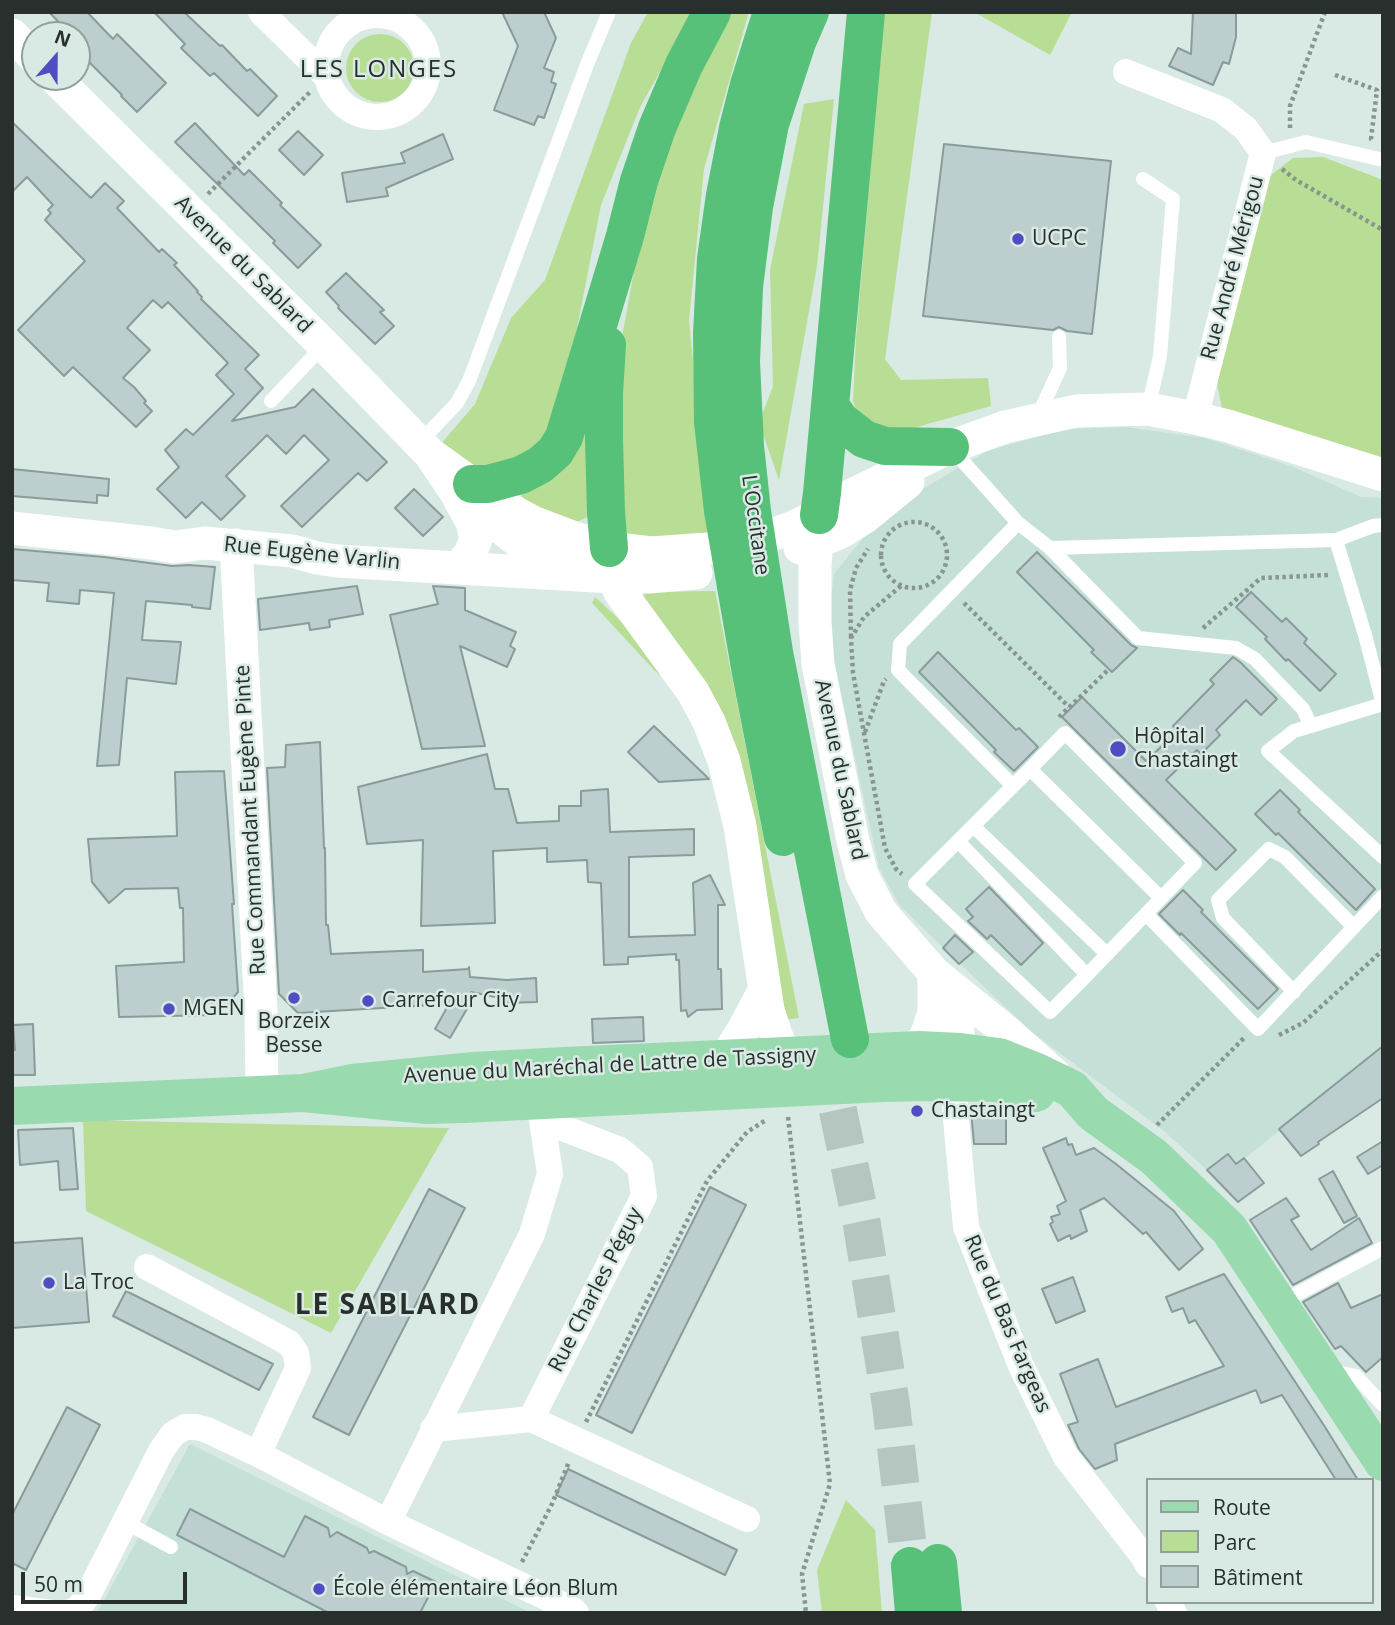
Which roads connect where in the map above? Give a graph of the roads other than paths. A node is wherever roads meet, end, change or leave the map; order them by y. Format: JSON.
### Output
{"nodes":[{"id":1,"x":261,"y":12,"type":"edge"},
{"id":2,"x":609,"y":12,"type":"edge"},
{"id":3,"x":712,"y":12,"type":"edge"},
{"id":4,"x":772,"y":12,"type":"edge"},
{"id":5,"x":810,"y":12,"type":"edge"},
{"id":6,"x":866,"y":12,"type":"edge"},
{"id":7,"x":1126,"y":72,"type":"dead end"},
{"id":8,"x":326,"y":76,"type":"road end"},
{"id":9,"x":68,"y":91,"type":"edge"},
{"id":10,"x":1263,"y":153,"type":"junction"},
{"id":11,"x":1383,"y":160,"type":"edge"},
{"id":12,"x":1143,"y":179,"type":"dead end"},
{"id":13,"x":625,"y":236,"type":"junction"},
{"id":14,"x":1059,"y":337,"type":"dead end"},
{"id":15,"x":324,"y":345,"type":"junction"},
{"id":16,"x":271,"y":401,"type":"dead end"},
{"id":17,"x":830,"y":406,"type":"junction"},
{"id":18,"x":1148,"y":410,"type":"junction"},
{"id":19,"x":1195,"y":418,"type":"junction"},
{"id":20,"x":1036,"y":420,"type":"junction"},
{"id":21,"x":950,"y":447,"type":"junction"},
{"id":22,"x":424,"y":449,"type":"junction"},
{"id":23,"x":1383,"y":475,"type":"edge"},
{"id":24,"x":464,"y":488,"type":"junction"},
{"id":25,"x":1018,"y":523,"type":"junction"},
{"id":26,"x":1383,"y":525,"type":"edge"},
{"id":27,"x":12,"y":528,"type":"edge"},
{"id":28,"x":818,"y":529,"type":"junction"},
{"id":29,"x":1336,"y":540,"type":"junction"},
{"id":30,"x":236,"y":545,"type":"junction"},
{"id":31,"x":1050,"y":548,"type":"junction"},
{"id":32,"x":611,"y":562,"type":"junction"},
{"id":33,"x":459,"y":567,"type":"junction"},
{"id":34,"x":1311,"y":726,"type":"junction"},
{"id":35,"x":1030,"y":769,"type":"junction"},
{"id":36,"x":1013,"y":786,"type":"junction"},
{"id":37,"x":973,"y":826,"type":"junction"},
{"id":38,"x":958,"y":841,"type":"junction"},
{"id":39,"x":1383,"y":857,"type":"edge"},
{"id":40,"x":1383,"y":896,"type":"edge"},
{"id":41,"x":1161,"y":898,"type":"junction"},
{"id":42,"x":1146,"y":914,"type":"junction"},
{"id":43,"x":1354,"y":927,"type":"junction"},
{"id":44,"x":1107,"y":954,"type":"junction"},
{"id":45,"x":1087,"y":975,"type":"junction"},
{"id":46,"x":943,"y":980,"type":"junction"},
{"id":47,"x":764,"y":990,"type":"junction"},
{"id":48,"x":1294,"y":992,"type":"junction"},
{"id":49,"x":919,"y":1050,"type":"junction"},
{"id":50,"x":724,"y":1059,"type":"junction"},
{"id":51,"x":826,"y":1064,"type":"junction"},
{"id":52,"x":957,"y":1067,"type":"junction"},
{"id":53,"x":262,"y":1094,"type":"junction"},
{"id":54,"x":540,"y":1096,"type":"junction"},
{"id":55,"x":1082,"y":1101,"type":"junction"},
{"id":56,"x":12,"y":1106,"type":"edge"},
{"id":57,"x":1383,"y":1248,"type":"edge"},
{"id":58,"x":147,"y":1267,"type":"dead end"},
{"id":59,"x":1279,"y":1304,"type":"junction"},
{"id":60,"x":1319,"y":1368,"type":"junction"},
{"id":61,"x":1383,"y":1405,"type":"edge"},
{"id":62,"x":530,"y":1419,"type":"junction"},
{"id":63,"x":433,"y":1429,"type":"junction"},
{"id":64,"x":258,"y":1454,"type":"junction"},
{"id":65,"x":1383,"y":1462,"type":"edge"},
{"id":66,"x":747,"y":1519,"type":"dead end"},
{"id":67,"x":125,"y":1522,"type":"junction"},
{"id":68,"x":387,"y":1522,"type":"junction"},
{"id":69,"x":171,"y":1547,"type":"dead end"},
{"id":70,"x":1146,"y":1561,"type":"edge"},
{"id":71,"x":12,"y":1608,"type":"edge"},
{"id":72,"x":52,"y":1613,"type":"edge"},
{"id":73,"x":67,"y":1613,"type":"edge"},
{"id":74,"x":576,"y":1613,"type":"edge"},
{"id":75,"x":914,"y":1613,"type":"edge"},
{"id":76,"x":943,"y":1613,"type":"edge"}],
"edges":[{"from":1,"to":8,"type":"street"},
{"from":2,"to":22,"type":"lane"},
{"from":3,"to":13,"type":"highway"},
{"from":4,"to":51,"type":"highway","name":"L'Occitane"},
{"from":5,"to":51,"type":"highway","name":"L'Occitane"},
{"from":6,"to":17,"type":"highway"},
{"from":7,"to":10,"type":"street","name":"Rue André Mérigou"},
{"from":9,"to":15,"type":"street","name":"Avenue du Sablard"},
{"from":10,"to":11,"type":"lane"},
{"from":10,"to":19,"type":"street","name":"Rue André Mérigou"},
{"from":12,"to":18,"type":"lane"},
{"from":13,"to":24,"type":"highway"},
{"from":13,"to":32,"type":"highway"},
{"from":14,"to":20,"type":"lane"},
{"from":15,"to":16,"type":"lane"},
{"from":15,"to":22,"type":"street","name":"Avenue du Sablard"},
{"from":17,"to":21,"type":"highway"},
{"from":17,"to":28,"type":"highway"},
{"from":18,"to":19,"type":"street"},
{"from":18,"to":20,"type":"street"},
{"from":19,"to":23,"type":"street"},
{"from":20,"to":21,"type":"street"},
{"from":21,"to":25,"type":"lane"},
{"from":21,"to":28,"type":"street"},
{"from":22,"to":24,"type":"street","name":"Avenue du Sablard"},
{"from":24,"to":32,"type":"street","name":"Avenue du Sablard"},
{"from":24,"to":33,"type":"street","name":"Avenue du Sablard"},
{"from":25,"to":31,"type":"lane"},
{"from":25,"to":36,"type":"lane"},
{"from":26,"to":29,"type":"lane"},
{"from":27,"to":30,"type":"street","name":"Rue Eugène Varlin"},
{"from":28,"to":32,"type":"street","name":"Avenue du Sablard"},
{"from":28,"to":46,"type":"street","name":"Avenue du Sablard"},
{"from":29,"to":31,"type":"lane"},
{"from":29,"to":34,"type":"lane"},
{"from":30,"to":33,"type":"street","name":"Rue Eugène Varlin"},
{"from":30,"to":53,"type":"street","name":"Rue Commandant Eugène Pinte"},
{"from":31,"to":34,"type":"lane"},
{"from":32,"to":33,"type":"street","name":"Rue Eugène Varlin"},
{"from":32,"to":47,"type":"street"},
{"from":34,"to":39,"type":"lane"},
{"from":35,"to":36,"type":"lane"},
{"from":35,"to":41,"type":"lane"},
{"from":35,"to":41,"type":"lane"},
{"from":36,"to":37,"type":"lane"},
{"from":37,"to":38,"type":"lane"},
{"from":37,"to":44,"type":"lane"},
{"from":38,"to":45,"type":"lane"},
{"from":38,"to":45,"type":"lane"},
{"from":40,"to":43,"type":"lane"},
{"from":41,"to":42,"type":"lane"},
{"from":42,"to":44,"type":"lane"},
{"from":42,"to":48,"type":"lane"},
{"from":43,"to":48,"type":"lane"},
{"from":43,"to":48,"type":"lane"},
{"from":44,"to":45,"type":"lane"},
{"from":46,"to":49,"type":"street"},
{"from":46,"to":52,"type":"street"},
{"from":46,"to":55,"type":"street","name":"Avenue du Sablard"},
{"from":47,"to":50,"type":"street"},
{"from":47,"to":51,"type":"street"},
{"from":49,"to":51,"type":"main road","name":"Avenue du Maréchal de Lattre de Tassigny"},
{"from":49,"to":52,"type":"main road","name":"Avenue du Maréchal de Lattre de Tassigny"},
{"from":50,"to":51,"type":"main road","name":"Avenue du Maréchal de Lattre de Tassigny"},
{"from":50,"to":54,"type":"main road","name":"Avenue du Maréchal de Lattre de Tassigny"},
{"from":51,"to":52,"type":"main road","name":"Avenue du Maréchal de Lattre de Tassigny"},
{"from":51,"to":54,"type":"main road","name":"Avenue du Maréchal de Lattre de Tassigny"},
{"from":52,"to":55,"type":"main road","name":"Avenue du Maréchal de Lattre de Tassigny"},
{"from":52,"to":70,"type":"street","name":"Rue du Bas Fargeas"},
{"from":53,"to":54,"type":"main road","name":"Avenue du Maréchal de Lattre de Tassigny"},
{"from":53,"to":56,"type":"main road","name":"Avenue du Maréchal de Lattre de Tassigny"},
{"from":54,"to":62,"type":"street","name":"Rue Charles Péguy"},
{"from":54,"to":63,"type":"street"},
{"from":55,"to":59,"type":"main road","name":"Avenue du Maréchal de Lattre de Tassigny"},
{"from":57,"to":59,"type":"lane"},
{"from":58,"to":64,"type":"street"},
{"from":59,"to":60,"type":"main road","name":"Avenue du Maréchal de Lattre de Tassigny"},
{"from":60,"to":61,"type":"lane"},
{"from":60,"to":65,"type":"main road","name":"Avenue du Maréchal de Lattre de Tassigny"},
{"from":62,"to":63,"type":"street"},
{"from":62,"to":66,"type":"street"},
{"from":63,"to":68,"type":"street"},
{"from":64,"to":67,"type":"street"},
{"from":64,"to":68,"type":"street"},
{"from":67,"to":69,"type":"lane"},
{"from":67,"to":73,"type":"street"},
{"from":68,"to":74,"type":"street"},
{"from":71,"to":72,"type":"street"},
{"from":75,"to":76,"type":"highway"}]}
